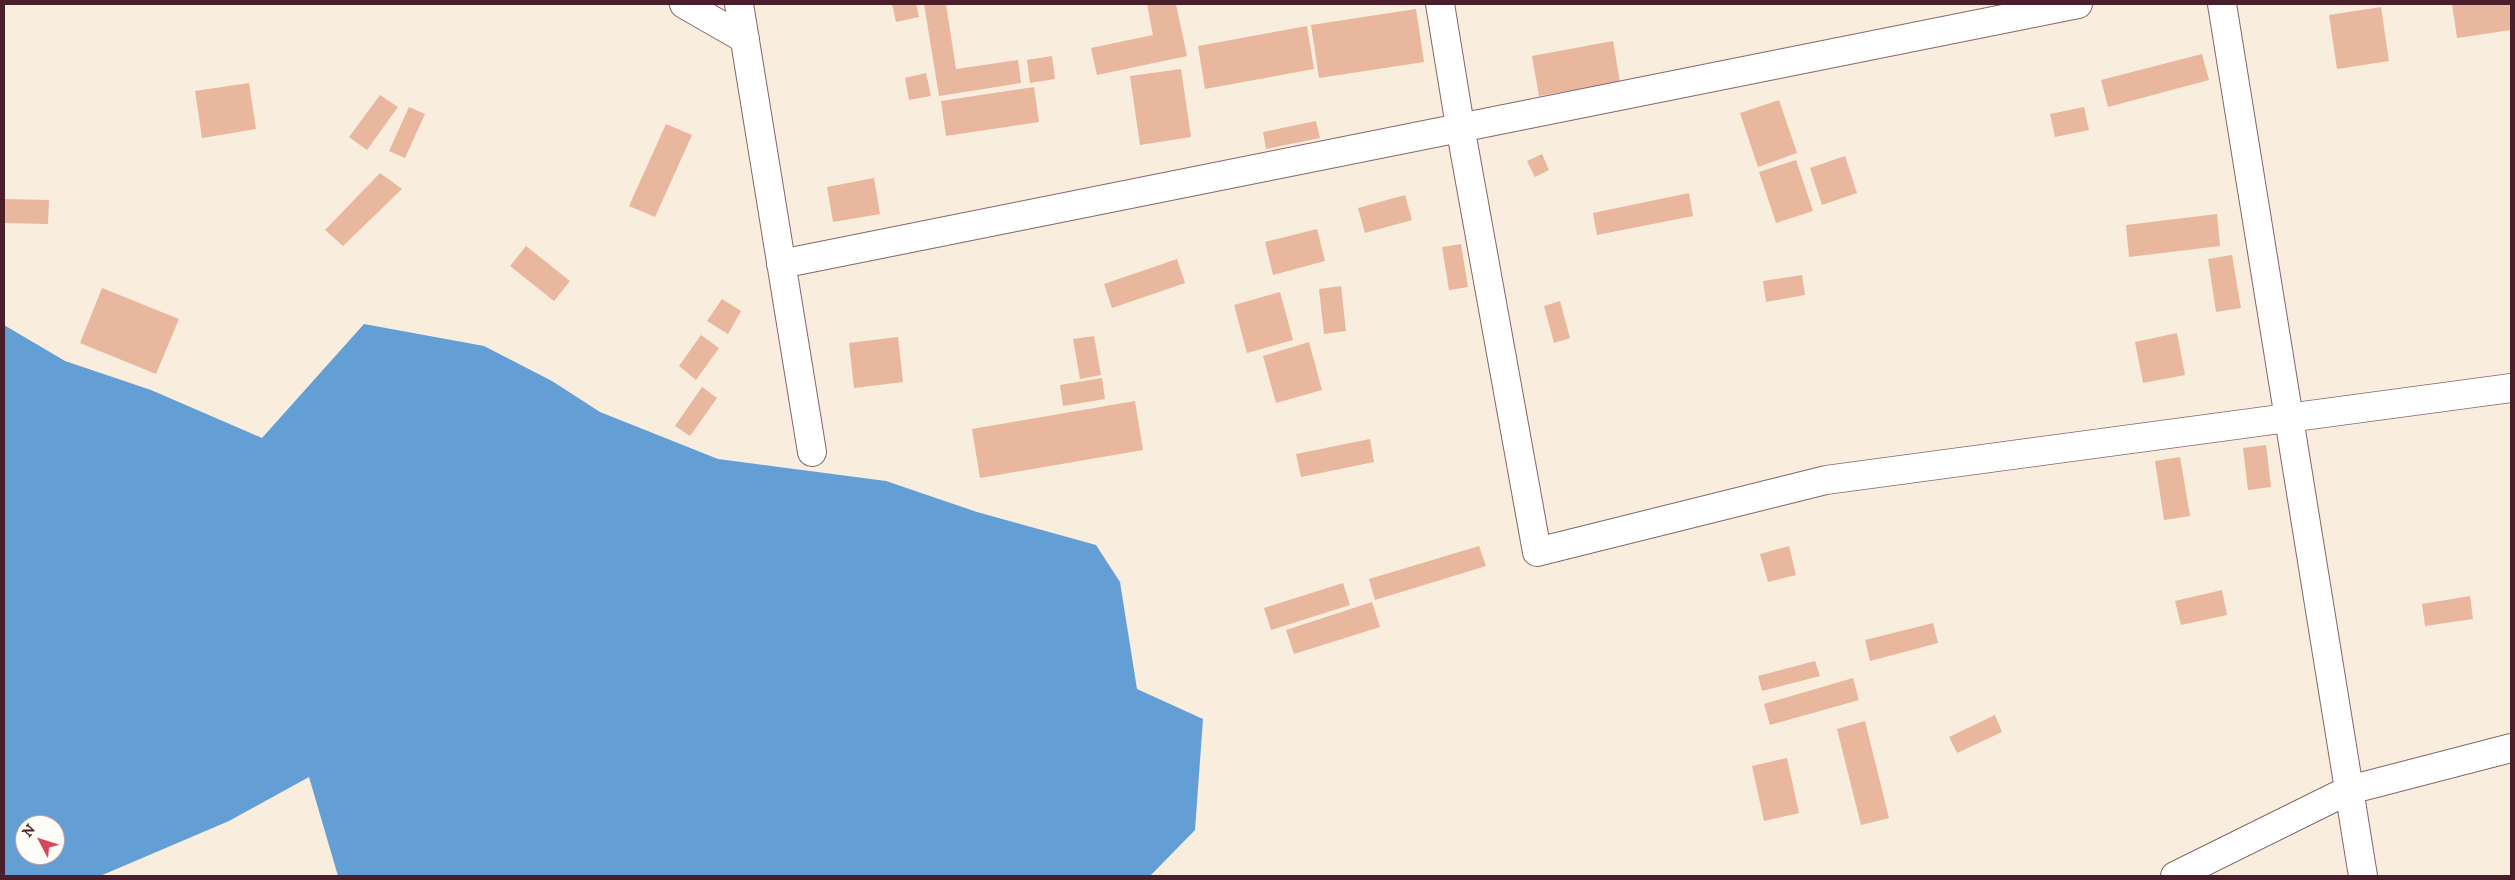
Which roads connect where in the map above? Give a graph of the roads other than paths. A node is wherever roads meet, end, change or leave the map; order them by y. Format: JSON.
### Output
{"nodes":[{"id":1,"x":684,"y":4,"type":"edge"},
{"id":2,"x":739,"y":4,"type":"edge"},
{"id":3,"x":1440,"y":4,"type":"edge"},
{"id":4,"x":2078,"y":4,"type":"edge"},
{"id":5,"x":2222,"y":4,"type":"edge"},
{"id":6,"x":744,"y":39,"type":"junction"},
{"id":7,"x":1460,"y":126,"type":"junction"},
{"id":8,"x":781,"y":264,"type":"junction"},
{"id":9,"x":2511,"y":388,"type":"edge"},
{"id":10,"x":2289,"y":416,"type":"junction"},
{"id":11,"x":812,"y":452,"type":"dead end"},
{"id":12,"x":2511,"y":748,"type":"edge"},
{"id":13,"x":2349,"y":790,"type":"junction"},
{"id":14,"x":2176,"y":876,"type":"edge"},
{"id":15,"x":2363,"y":876,"type":"edge"}],
"edges":[{"from":1,"to":6,"type":"street"},
{"from":2,"to":6,"type":"street"},
{"from":3,"to":7,"type":"street"},
{"from":4,"to":7,"type":"street"},
{"from":5,"to":10,"type":"street"},
{"from":6,"to":8,"type":"street"},
{"from":7,"to":8,"type":"street"},
{"from":7,"to":10,"type":"street"},
{"from":8,"to":11,"type":"street"},
{"from":9,"to":10,"type":"street"},
{"from":10,"to":13,"type":"street"},
{"from":12,"to":13,"type":"street"},
{"from":13,"to":14,"type":"street"},
{"from":13,"to":15,"type":"street"}]}
